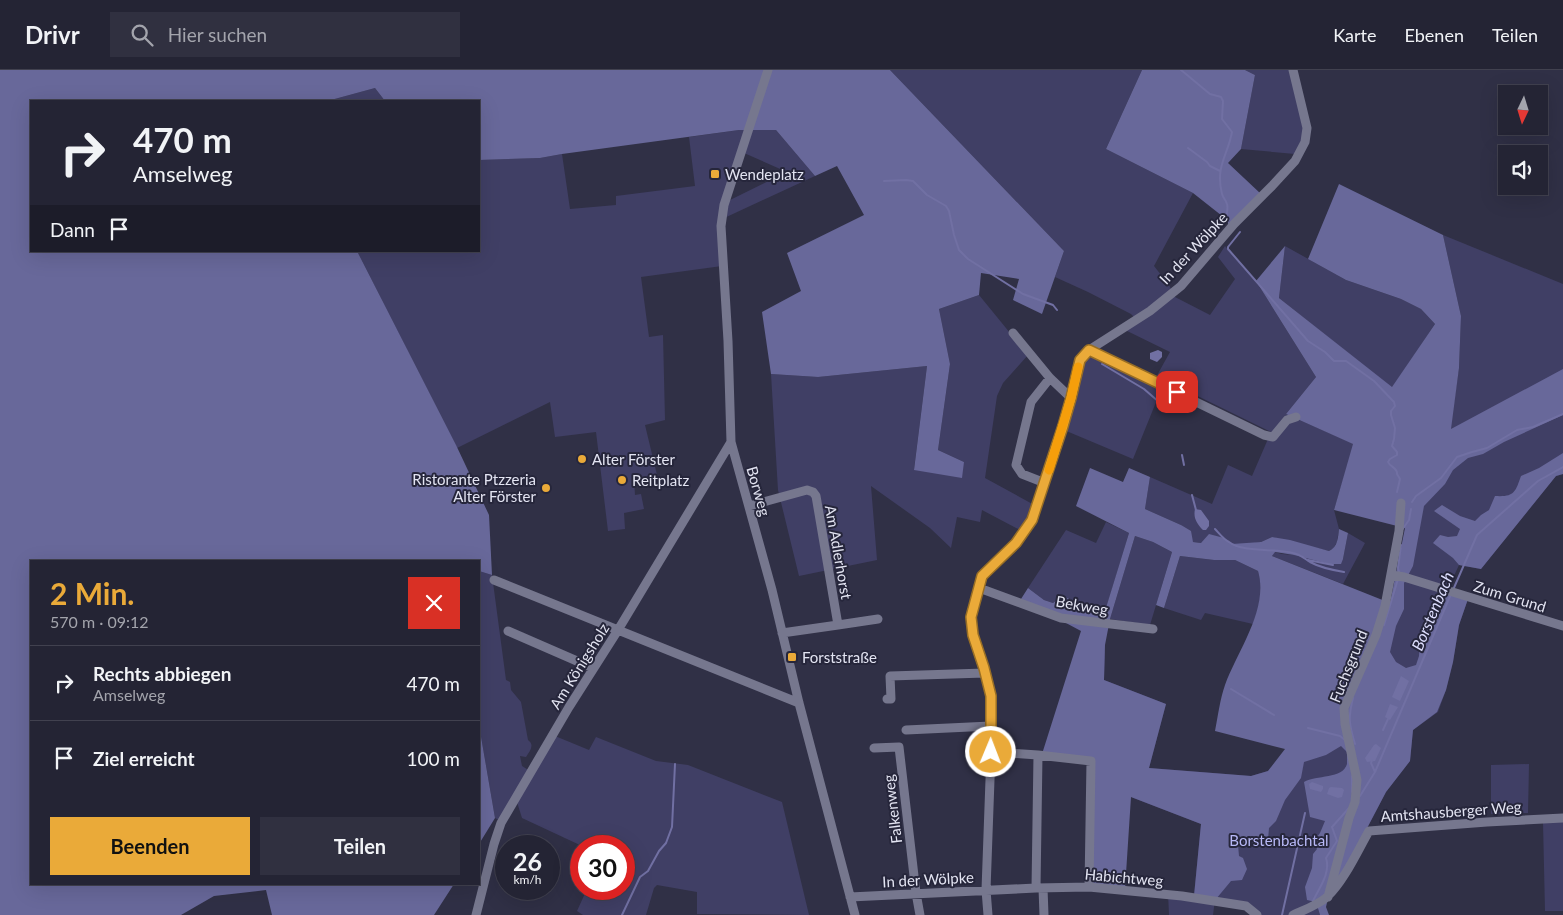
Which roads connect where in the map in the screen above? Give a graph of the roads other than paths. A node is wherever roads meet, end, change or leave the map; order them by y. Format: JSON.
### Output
{"nodes":[{"id":1,"x":768,"y":70,"type":"edge"},
{"id":2,"x":1293,"y":70,"type":"edge"},
{"id":3,"x":1012,"y":333,"type":"dead end"},
{"id":4,"x":1089,"y":350,"type":"junction"},
{"id":5,"x":1050,"y":378,"type":"junction"},
{"id":6,"x":1071,"y":398,"type":"junction"},
{"id":7,"x":1296,"y":417,"type":"dead end"},
{"id":8,"x":731,"y":442,"type":"junction"},
{"id":9,"x":1045,"y":483,"type":"junction"},
{"id":10,"x":1401,"y":502,"type":"dead end"},
{"id":11,"x":749,"y":506,"type":"junction"},
{"id":12,"x":1397,"y":576,"type":"junction"},
{"id":13,"x":494,"y":580,"type":"dead end"},
{"id":14,"x":979,"y":588,"type":"junction"},
{"id":15,"x":878,"y":619,"type":"dead end"},
{"id":16,"x":838,"y":624,"type":"junction"},
{"id":17,"x":1563,"y":626,"type":"edge"},
{"id":18,"x":1153,"y":629,"type":"dead end"},
{"id":19,"x":618,"y":630,"type":"junction"},
{"id":20,"x":508,"y":631,"type":"dead end"},
{"id":21,"x":782,"y":633,"type":"junction"},
{"id":22,"x":593,"y":668,"type":"junction"},
{"id":23,"x":985,"y":672,"type":"junction"},
{"id":24,"x":887,"y":699,"type":"dead end"},
{"id":25,"x":799,"y":703,"type":"junction"},
{"id":26,"x":991,"y":726,"type":"junction"},
{"id":27,"x":906,"y":730,"type":"dead end"},
{"id":28,"x":874,"y":748,"type":"dead end"},
{"id":29,"x":991,"y":752,"type":"junction"},
{"id":30,"x":1038,"y":755,"type":"junction"},
{"id":31,"x":1563,"y":818,"type":"edge"},
{"id":32,"x":1089,"y":887,"type":"junction"},
{"id":33,"x":1039,"y":888,"type":"junction"},
{"id":34,"x":986,"y":890,"type":"junction"},
{"id":35,"x":916,"y":893,"type":"junction"},
{"id":36,"x":850,"y":897,"type":"junction"},
{"id":37,"x":1328,"y":897,"type":"junction"},
{"id":38,"x":476,"y":915,"type":"edge"},
{"id":39,"x":854,"y":915,"type":"edge"},
{"id":40,"x":920,"y":915,"type":"edge"},
{"id":41,"x":988,"y":915,"type":"edge"},
{"id":42,"x":1044,"y":915,"type":"edge"},
{"id":43,"x":1257,"y":915,"type":"edge"},
{"id":44,"x":1293,"y":915,"type":"edge"}],
"edges":[{"from":1,"to":8,"type":"street","name":"Borweg"},
{"from":2,"to":4,"type":"street","name":"In der Wölpke"},
{"from":3,"to":5,"type":"street"},
{"from":4,"to":6,"type":"street","name":"In der Wölpke"},
{"from":4,"to":7,"type":"street"},
{"from":5,"to":6,"type":"street"},
{"from":5,"to":9,"type":"street"},
{"from":6,"to":9,"type":"street","name":"In der Wölpke"},
{"from":8,"to":11,"type":"street","name":"Borweg"},
{"from":8,"to":19,"type":"street","name":"Am Königsholz"},
{"from":9,"to":14,"type":"street","name":"In der Wölpke"},
{"from":10,"to":12,"type":"street","name":"Fuchsgrund"},
{"from":11,"to":16,"type":"street","name":"Am Adlerhorst"},
{"from":11,"to":21,"type":"street","name":"Borweg"},
{"from":12,"to":17,"type":"street","name":"Zum Grund"},
{"from":12,"to":37,"type":"street","name":"Fuchsgrund"},
{"from":13,"to":19,"type":"street"},
{"from":14,"to":18,"type":"street","name":"Bekweg"},
{"from":14,"to":23,"type":"street","name":"In der Wölpke"},
{"from":15,"to":16,"type":"street"},
{"from":16,"to":21,"type":"street"},
{"from":19,"to":22,"type":"street","name":"Am Königsholz"},
{"from":19,"to":25,"type":"street"},
{"from":20,"to":22,"type":"street"},
{"from":21,"to":25,"type":"street","name":"Borweg"},
{"from":22,"to":38,"type":"street","name":"Am Königsholz"},
{"from":23,"to":24,"type":"street"},
{"from":23,"to":26,"type":"street","name":"In der Wölpke"},
{"from":25,"to":36,"type":"street","name":"Borweg"},
{"from":26,"to":27,"type":"street"},
{"from":26,"to":29,"type":"street","name":"In der Wölpke"},
{"from":28,"to":35,"type":"street","name":"Falkenweg"},
{"from":29,"to":30,"type":"street"},
{"from":29,"to":34,"type":"street","name":"In der Wölpke"},
{"from":30,"to":32,"type":"street"},
{"from":30,"to":33,"type":"street"},
{"from":31,"to":37,"type":"street","name":"Amtshausberger Weg"},
{"from":32,"to":33,"type":"street","name":"Habichtweg"},
{"from":32,"to":43,"type":"street","name":"Habichtweg"},
{"from":33,"to":34,"type":"street","name":"Habichtweg"},
{"from":33,"to":42,"type":"street"},
{"from":34,"to":35,"type":"street","name":"In der Wölpke"},
{"from":34,"to":41,"type":"street"},
{"from":35,"to":36,"type":"street","name":"In der Wölpke"},
{"from":35,"to":40,"type":"street"},
{"from":36,"to":39,"type":"street","name":"Borweg"},
{"from":37,"to":44,"type":"street","name":"Amtshausberger Weg"}]}
